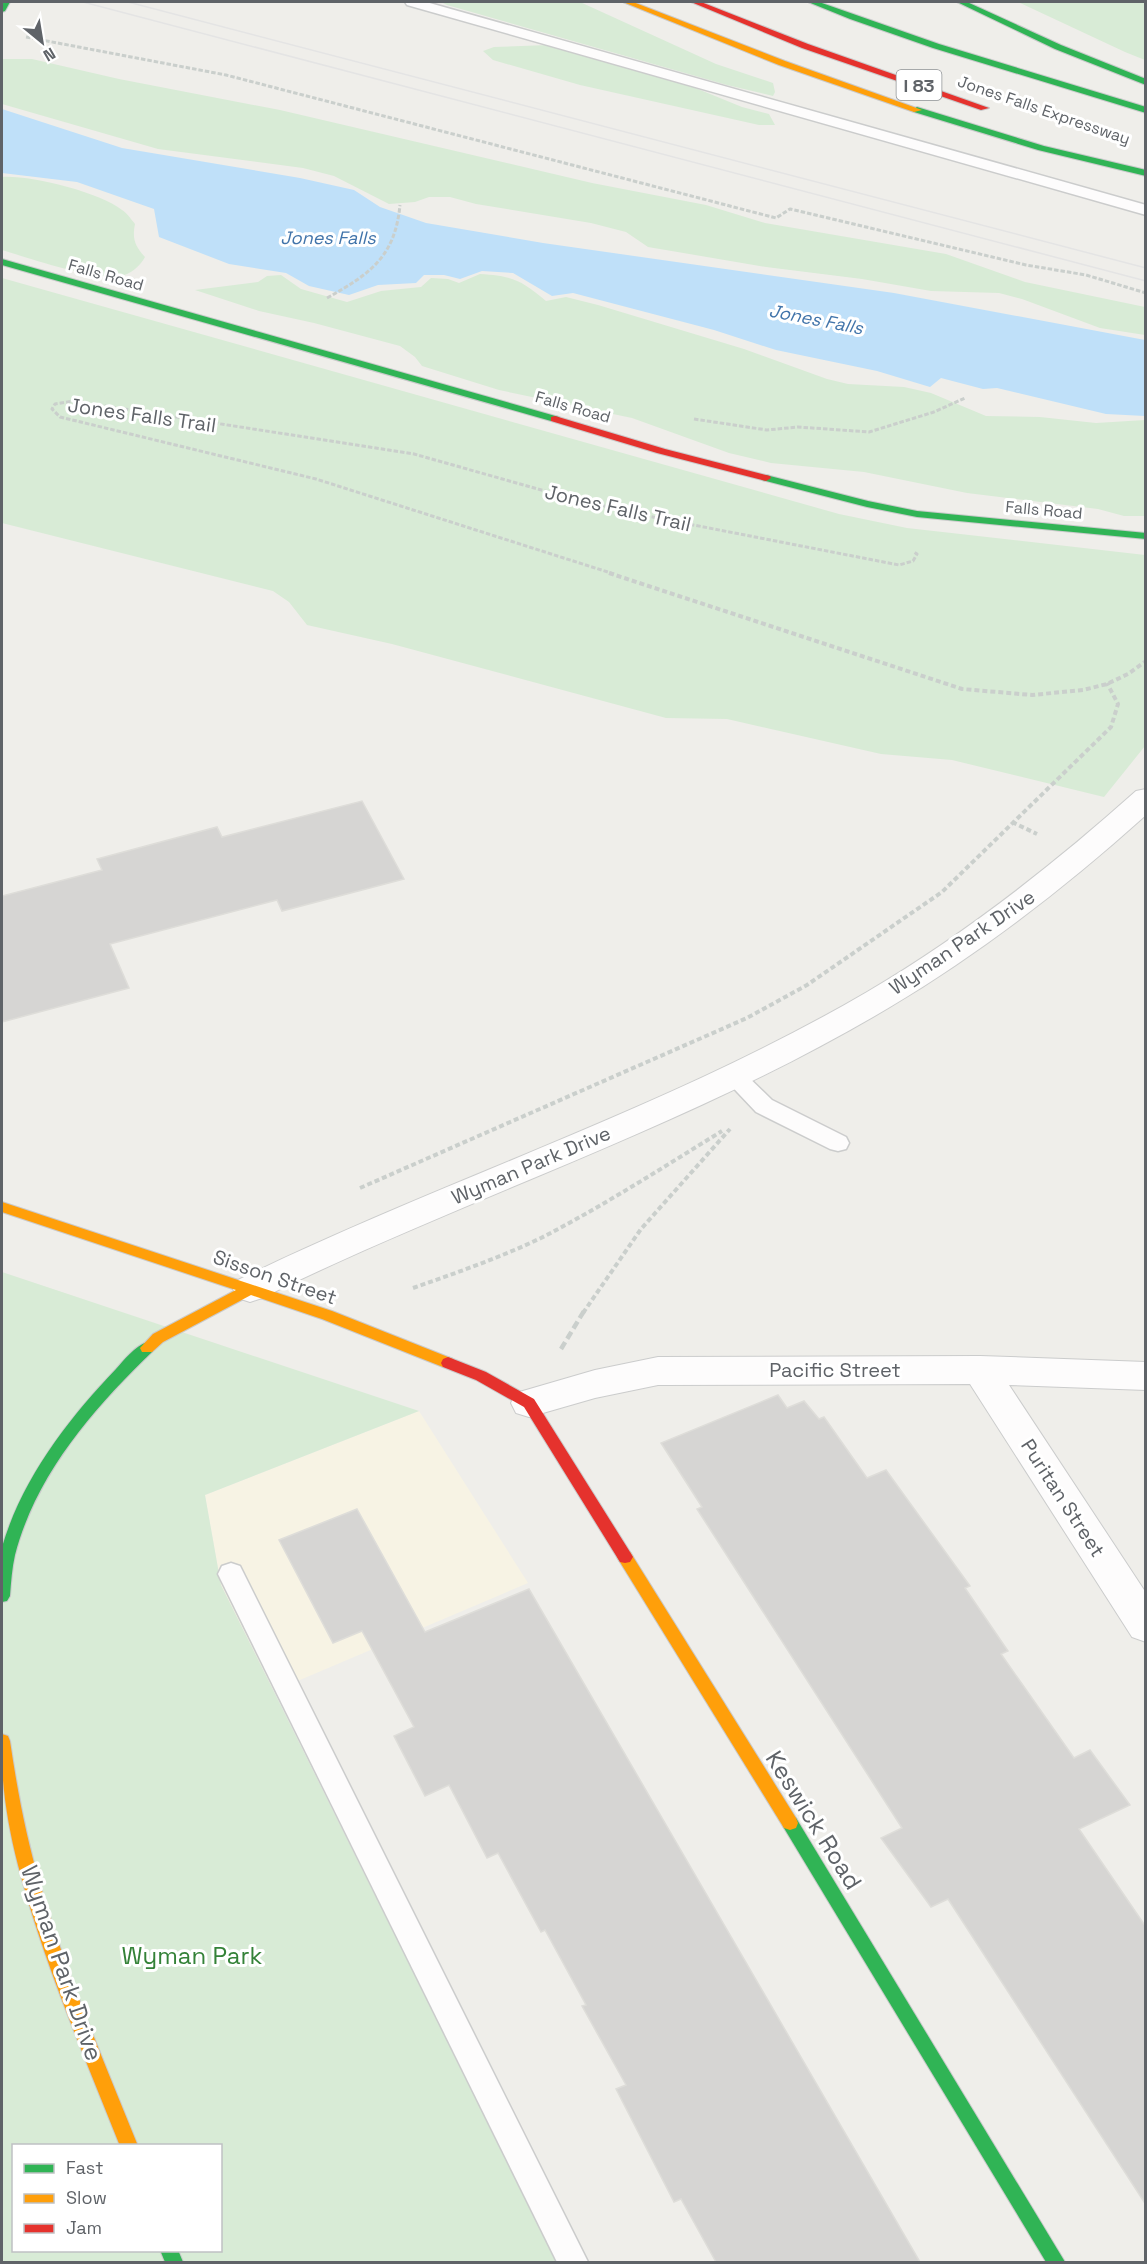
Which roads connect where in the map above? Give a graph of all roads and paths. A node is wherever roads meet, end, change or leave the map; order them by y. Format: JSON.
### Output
{"nodes":[{"id":1,"x":6,"y":2,"type":"edge"},
{"id":2,"x":412,"y":2,"type":"edge"},
{"id":3,"x":627,"y":2,"type":"edge"},
{"id":4,"x":695,"y":2,"type":"edge"},
{"id":5,"x":812,"y":2,"type":"edge"},
{"id":6,"x":961,"y":2,"type":"edge"},
{"id":7,"x":2,"y":9,"type":"edge"},
{"id":8,"x":22,"y":36,"type":"dead end"},
{"id":9,"x":1146,"y":82,"type":"edge"},
{"id":10,"x":993,"y":111,"type":"dead end"},
{"id":11,"x":1146,"y":111,"type":"edge"},
{"id":12,"x":1102,"y":148,"type":"dead end"},
{"id":13,"x":1146,"y":162,"type":"edge"},
{"id":14,"x":1146,"y":173,"type":"edge"},
{"id":15,"x":400,"y":205,"type":"dead end"},
{"id":16,"x":1146,"y":210,"type":"edge"},
{"id":17,"x":2,"y":262,"type":"edge"},
{"id":18,"x":1146,"y":292,"type":"edge"},
{"id":19,"x":327,"y":298,"type":"dead end"},
{"id":20,"x":965,"y":398,"type":"dead end"},
{"id":21,"x":685,"y":420,"type":"dead end"},
{"id":22,"x":1146,"y":536,"type":"edge"},
{"id":23,"x":910,"y":549,"type":"dead end"},
{"id":24,"x":1146,"y":661,"type":"edge"},
{"id":25,"x":1107,"y":682,"type":"junction"},
{"id":26,"x":1146,"y":798,"type":"edge"},
{"id":27,"x":1012,"y":822,"type":"junction"},
{"id":28,"x":1046,"y":838,"type":"dead end"},
{"id":29,"x":732,"y":1075,"type":"junction"},
{"id":30,"x":838,"y":1143,"type":"dead end"},
{"id":31,"x":351,"y":1193,"type":"dead end"},
{"id":32,"x":2,"y":1207,"type":"edge"},
{"id":33,"x":413,"y":1288,"type":"dead end"},
{"id":34,"x":250,"y":1289,"type":"junction"},
{"id":35,"x":980,"y":1370,"type":"junction"},
{"id":36,"x":1146,"y":1376,"type":"edge"},
{"id":37,"x":529,"y":1403,"type":"junction"},
{"id":38,"x":231,"y":1574,"type":"dead end"},
{"id":39,"x":2,"y":1596,"type":"edge"},
{"id":40,"x":1146,"y":1626,"type":"edge"},
{"id":41,"x":2,"y":1741,"type":"edge"},
{"id":42,"x":129,"y":2144,"type":"edge"},
{"id":43,"x":573,"y":2262,"type":"edge"},
{"id":44,"x":1056,"y":2262,"type":"edge"}],
"edges":[{"from":1,"to":7,"type":"main road"},
{"from":2,"to":16,"type":"lane"},
{"from":3,"to":14,"type":"main road"},
{"from":4,"to":10,"type":"main road","name":"Jones Falls Expressway","number":"I 83"},
{"from":5,"to":11,"type":"main road","name":"Jones Falls Expressway","number":"I 83"},
{"from":6,"to":9,"type":"main road"},
{"from":8,"to":18,"type":"path"},
{"from":12,"to":13,"type":"main road","name":"Jones Falls Expressway"},
{"from":15,"to":19,"type":"path"},
{"from":17,"to":22,"type":"main road","name":"Falls Road"},
{"from":20,"to":21,"type":"path"},
{"from":23,"to":25,"type":"path","name":"Jones Falls Trail"},
{"from":24,"to":25,"type":"path","name":"Jones Falls Trail"},
{"from":25,"to":27,"type":"path"},
{"from":26,"to":29,"type":"street","name":"Wyman Park Drive"},
{"from":27,"to":28,"type":"path"},
{"from":27,"to":31,"type":"path"},
{"from":29,"to":30,"type":"lane"},
{"from":29,"to":34,"type":"street","name":"Wyman Park Drive"},
{"from":32,"to":34,"type":"main road","name":"Sisson Street"},
{"from":33,"to":37,"type":"path"},
{"from":34,"to":37,"type":"main road","name":"Sisson Street"},
{"from":34,"to":39,"type":"main road","name":"Wyman Park Drive"},
{"from":35,"to":36,"type":"street","name":"Pacific Street"},
{"from":35,"to":37,"type":"street","name":"Pacific Street"},
{"from":35,"to":40,"type":"street","name":"Puritan Street"},
{"from":37,"to":44,"type":"main road","name":"Keswick Road"},
{"from":38,"to":43,"type":"lane"},
{"from":41,"to":42,"type":"main road","name":"Wyman Park Drive"}]}
